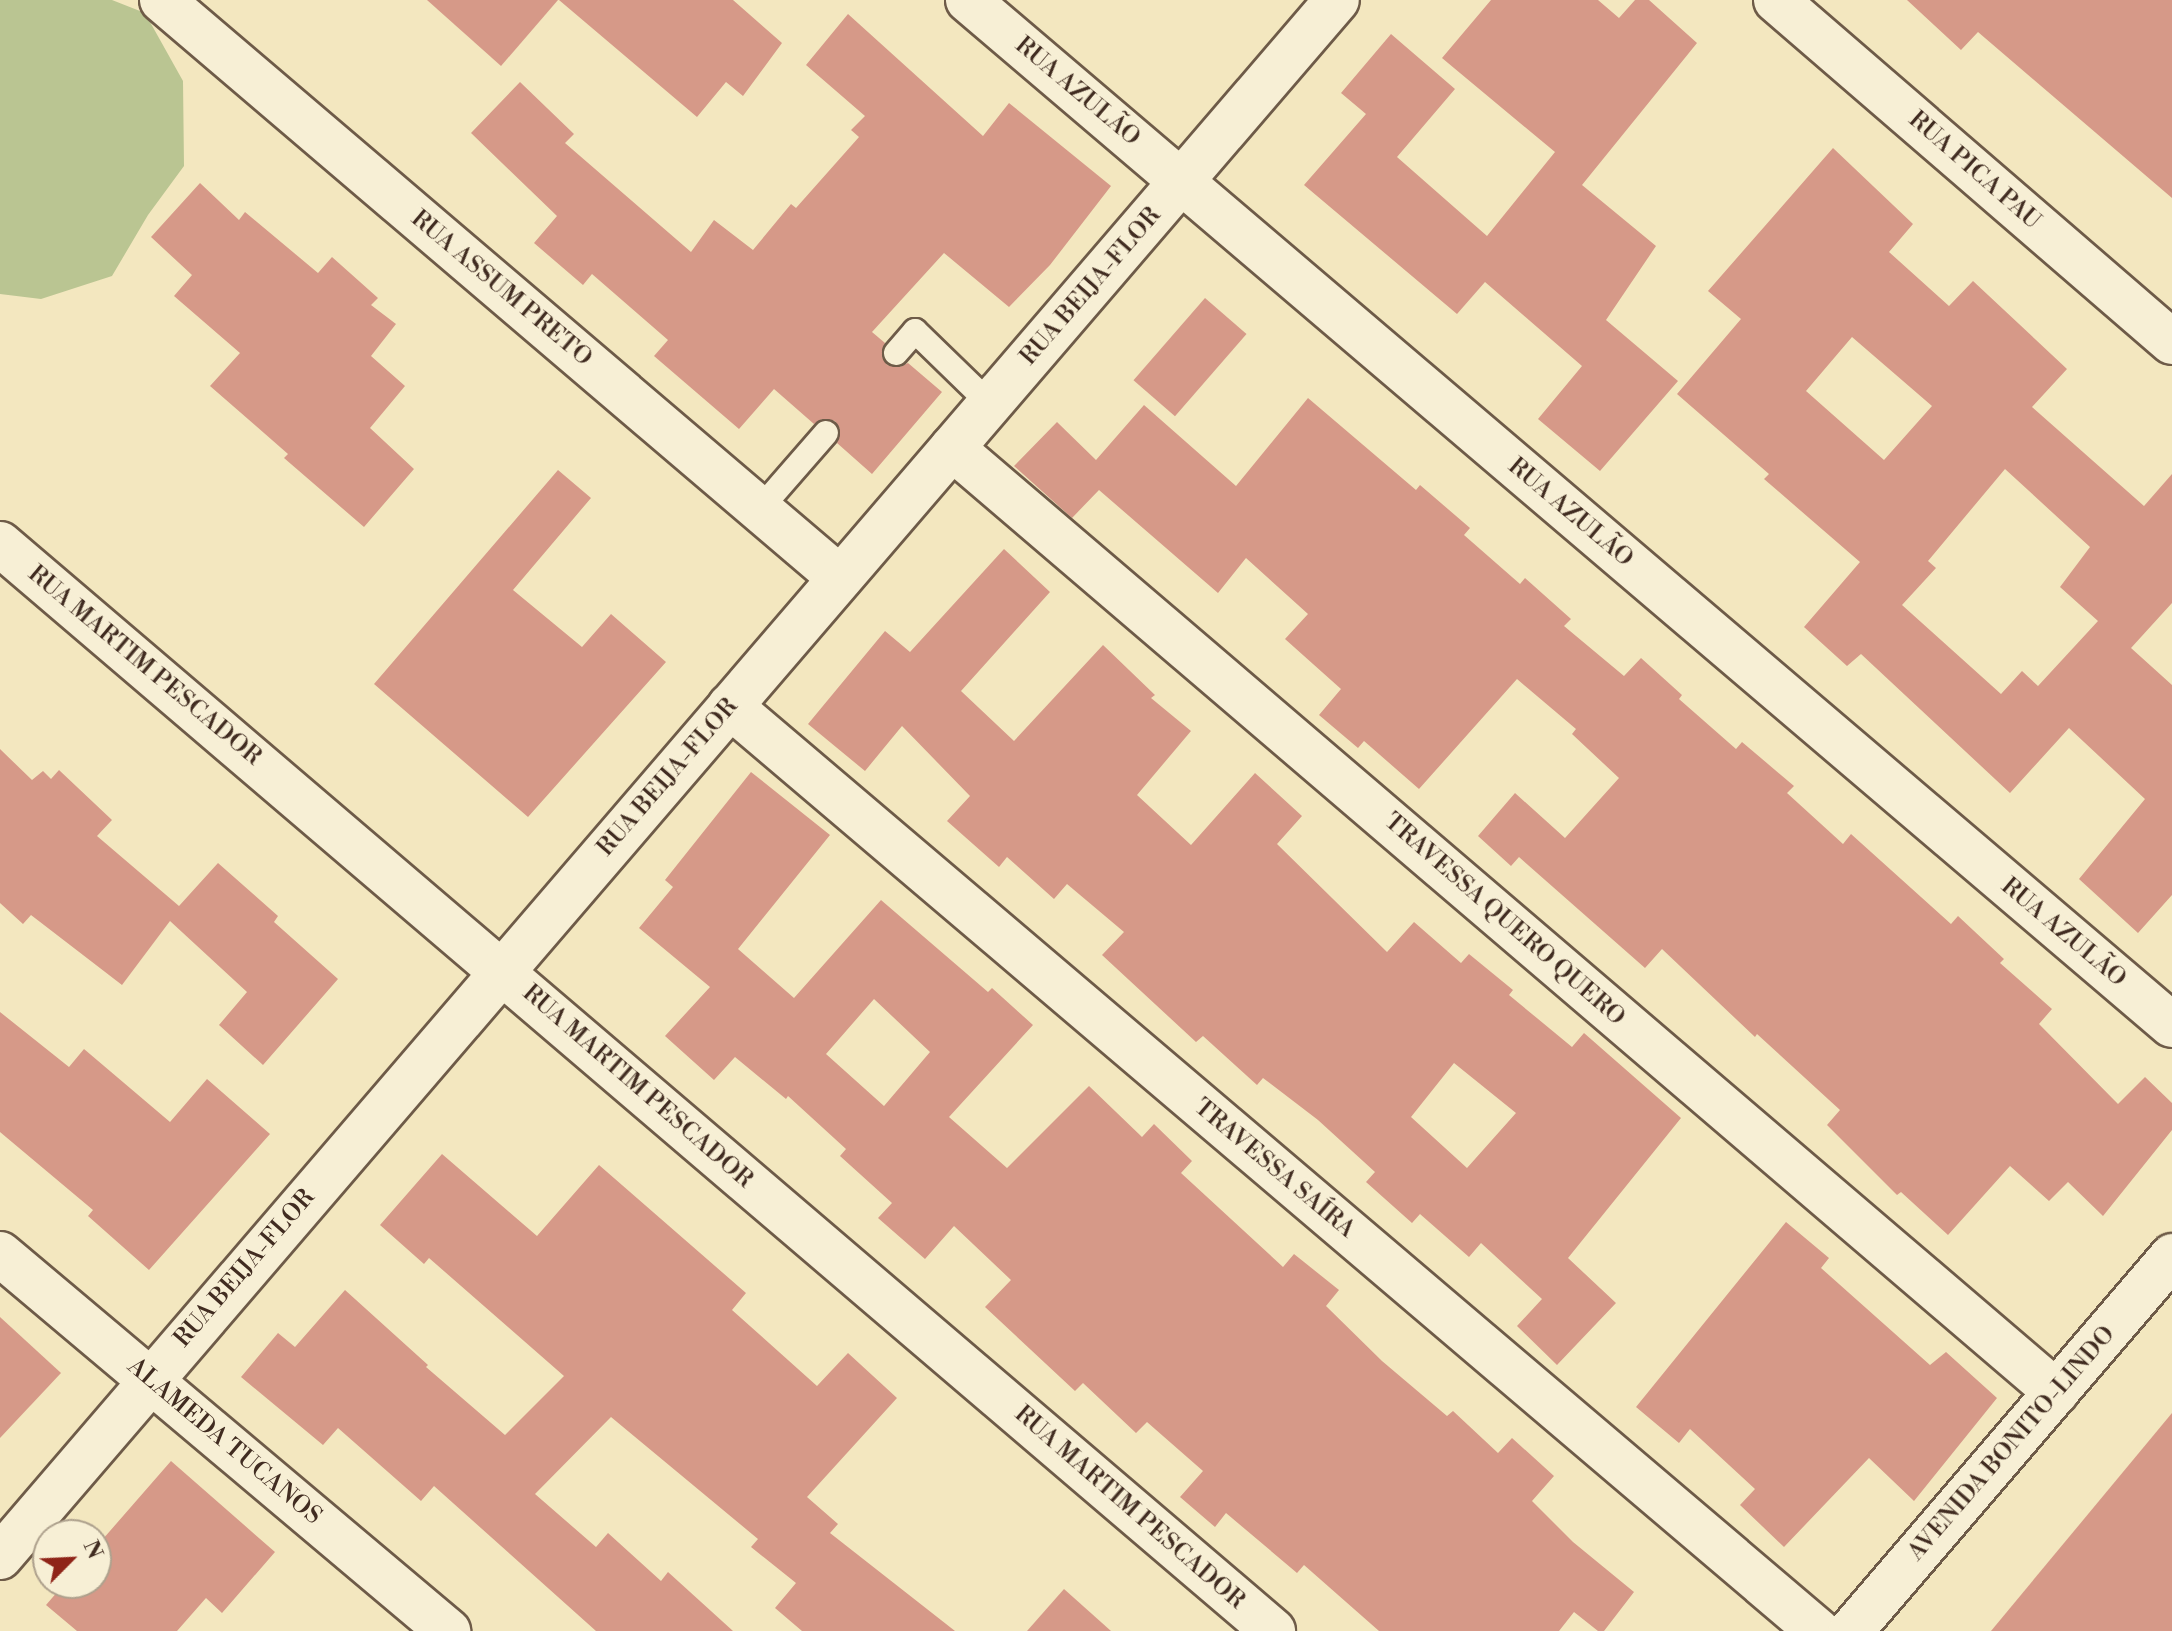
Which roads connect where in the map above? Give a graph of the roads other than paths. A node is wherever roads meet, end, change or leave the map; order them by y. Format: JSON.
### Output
{"nodes":[{"id":1,"x":162,"y":0,"type":"edge"},
{"id":2,"x":968,"y":0,"type":"edge"},
{"id":3,"x":1337,"y":0,"type":"edge"},
{"id":4,"x":1776,"y":0,"type":"edge"},
{"id":5,"x":1182,"y":182,"type":"junction"},
{"id":6,"x":2172,"y":342,"type":"edge"},
{"id":7,"x":896,"y":353,"type":"dead end"},
{"id":8,"x":990,"y":404,"type":"junction"},
{"id":9,"x":826,"y":433,"type":"dead end"},
{"id":10,"x":952,"y":448,"type":"junction"},
{"id":11,"x":759,"y":510,"type":"junction"},
{"id":12,"x":0,"y":544,"type":"edge"},
{"id":13,"x":840,"y":578,"type":"junction"},
{"id":14,"x":730,"y":706,"type":"junction"},
{"id":15,"x":501,"y":971,"type":"junction"},
{"id":16,"x":2172,"y":1025,"type":"edge"},
{"id":17,"x":0,"y":1254,"type":"edge"},
{"id":18,"x":2172,"y":1256,"type":"edge"},
{"id":19,"x":150,"y":1380,"type":"junction"},
{"id":20,"x":2056,"y":1392,"type":"junction"},
{"id":21,"x":0,"y":1557,"type":"edge"},
{"id":22,"x":448,"y":1631,"type":"edge"},
{"id":23,"x":1273,"y":1631,"type":"edge"},
{"id":24,"x":1818,"y":1631,"type":"edge"},
{"id":25,"x":1851,"y":1631,"type":"edge"}],
"edges":[{"from":1,"to":11,"type":"street","name":"RUA ASSUM PRETO"},
{"from":2,"to":5,"type":"street","name":"RUA AZULÃO"},
{"from":3,"to":5,"type":"street","name":"RUA BEIJA-FLOR"},
{"from":4,"to":6,"type":"street","name":"RUA PICA PAU"},
{"from":5,"to":8,"type":"street","name":"RUA BEIJA-FLOR"},
{"from":5,"to":16,"type":"street","name":"RUA AZULÃO"},
{"from":7,"to":8,"type":"lane"},
{"from":8,"to":10,"type":"street","name":"RUA BEIJA-FLOR"},
{"from":9,"to":11,"type":"lane"},
{"from":10,"to":13,"type":"street","name":"RUA BEIJA-FLOR"},
{"from":10,"to":20,"type":"street","name":"TRAVESSA QUERO QUERO"},
{"from":11,"to":13,"type":"street","name":"RUA ASSUM PRETO"},
{"from":12,"to":15,"type":"street","name":"RUA MARTIM PESCADOR"},
{"from":13,"to":14,"type":"street","name":"RUA BEIJA-FLOR"},
{"from":14,"to":15,"type":"street","name":"RUA BEIJA-FLOR"},
{"from":14,"to":24,"type":"street","name":"TRAVESSA SAÍRA"},
{"from":15,"to":19,"type":"street","name":"RUA BEIJA-FLOR"},
{"from":15,"to":23,"type":"street","name":"RUA MARTIM PESCADOR"},
{"from":17,"to":19,"type":"street","name":"ALAMEDA TUCANOS"},
{"from":18,"to":20,"type":"street","name":"AVENIDA BONITO-LINDO"},
{"from":19,"to":21,"type":"street","name":"RUA BEIJA-FLOR"},
{"from":19,"to":22,"type":"street","name":"ALAMEDA TUCANOS"},
{"from":20,"to":25,"type":"street","name":"AVENIDA BONITO-LINDO"}]}
